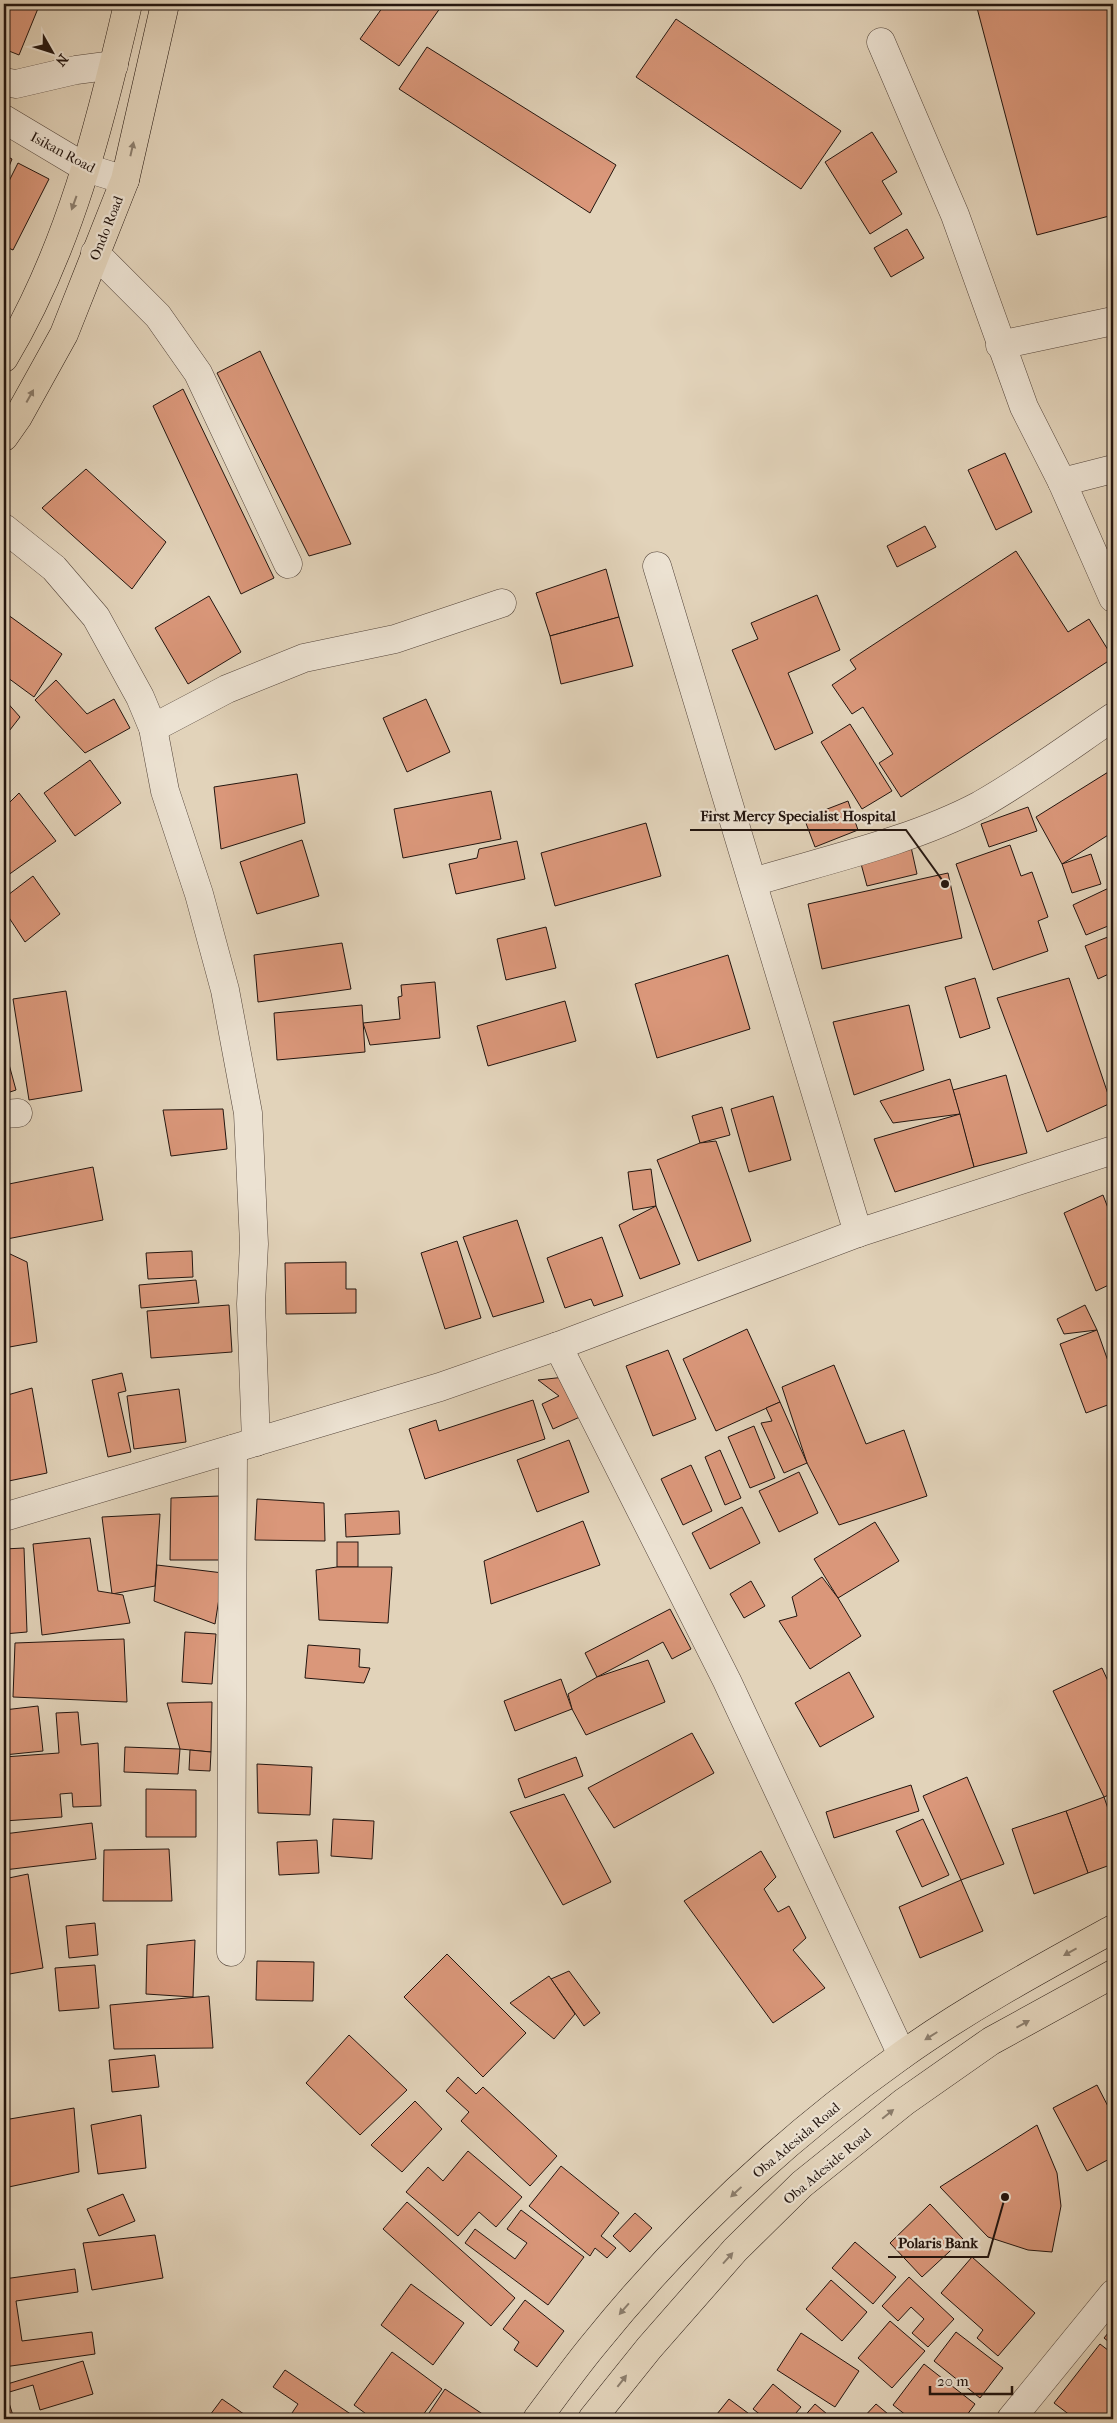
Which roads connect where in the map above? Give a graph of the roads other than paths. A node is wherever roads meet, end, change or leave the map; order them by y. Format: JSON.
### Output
{"nodes":[{"id":1,"x":128,"y":4,"type":"edge"},
{"id":2,"x":165,"y":4,"type":"edge"},
{"id":3,"x":881,"y":42,"type":"dead end"},
{"id":4,"x":114,"y":66,"type":"junction"},
{"id":5,"x":4,"y":82,"type":"edge"},
{"id":6,"x":4,"y":119,"type":"edge"},
{"id":7,"x":86,"y":168,"type":"junction"},
{"id":8,"x":125,"y":180,"type":"junction"},
{"id":9,"x":95,"y":254,"type":"junction"},
{"id":10,"x":1113,"y":321,"type":"edge"},
{"id":11,"x":1000,"y":346,"type":"junction"},
{"id":12,"x":4,"y":358,"type":"edge"},
{"id":13,"x":4,"y":437,"type":"edge"},
{"id":14,"x":1113,"y":469,"type":"edge"},
{"id":15,"x":1062,"y":482,"type":"junction"},
{"id":16,"x":4,"y":528,"type":"edge"},
{"id":17,"x":288,"y":564,"type":"dead end"},
{"id":18,"x":656,"y":566,"type":"dead end"},
{"id":19,"x":1113,"y":598,"type":"edge"},
{"id":20,"x":502,"y":603,"type":"dead end"},
{"id":21,"x":1113,"y":717,"type":"edge"},
{"id":22,"x":153,"y":728,"type":"junction"},
{"id":23,"x":753,"y":882,"type":"junction"},
{"id":24,"x":1113,"y":1150,"type":"edge"},
{"id":25,"x":858,"y":1233,"type":"junction"},
{"id":26,"x":558,"y":1346,"type":"junction"},
{"id":27,"x":244,"y":1445,"type":"junction"},
{"id":28,"x":4,"y":1517,"type":"edge"},
{"id":29,"x":1113,"y":1929,"type":"edge"},
{"id":30,"x":231,"y":1952,"type":"dead end"},
{"id":31,"x":1113,"y":1974,"type":"edge"},
{"id":32,"x":902,"y":2055,"type":"junction"},
{"id":33,"x":1113,"y":2294,"type":"edge"},
{"id":34,"x":537,"y":2419,"type":"edge"},
{"id":35,"x":592,"y":2419,"type":"edge"},
{"id":36,"x":1011,"y":2419,"type":"edge"}],
"edges":[{"from":1,"to":4,"type":"main road"},
{"from":8,"to":2,"type":"main road","name":"Ondo Road","one_way":true},
{"from":3,"to":11,"type":"street"},
{"from":4,"to":5,"type":"street"},
{"from":4,"to":7,"type":"main road"},
{"from":6,"to":7,"type":"street","name":"Isikan Road"},
{"from":7,"to":8,"type":"street","name":"Isikan Road"},
{"from":7,"to":12,"type":"main road","one_way":true},
{"from":8,"to":9,"type":"main road","name":"Ondo Road"},
{"from":13,"to":9,"type":"main road","name":"Ondo Road","one_way":true},
{"from":9,"to":17,"type":"street"},
{"from":10,"to":11,"type":"street"},
{"from":11,"to":15,"type":"street"},
{"from":14,"to":15,"type":"street"},
{"from":15,"to":19,"type":"street"},
{"from":16,"to":22,"type":"street"},
{"from":18,"to":23,"type":"street"},
{"from":20,"to":22,"type":"street"},
{"from":21,"to":23,"type":"street"},
{"from":22,"to":27,"type":"street"},
{"from":23,"to":25,"type":"street"},
{"from":24,"to":25,"type":"street"},
{"from":25,"to":26,"type":"street"},
{"from":26,"to":27,"type":"street"},
{"from":26,"to":32,"type":"street"},
{"from":27,"to":28,"type":"street"},
{"from":27,"to":30,"type":"street"},
{"from":29,"to":32,"type":"main road","name":"Oba Adesida Road","one_way":true},
{"from":35,"to":31,"type":"main road","name":"Oba Adeside Road","one_way":true},
{"from":32,"to":34,"type":"main road","name":"Oba Adesida Road","one_way":true},
{"from":33,"to":36,"type":"street"}]}
